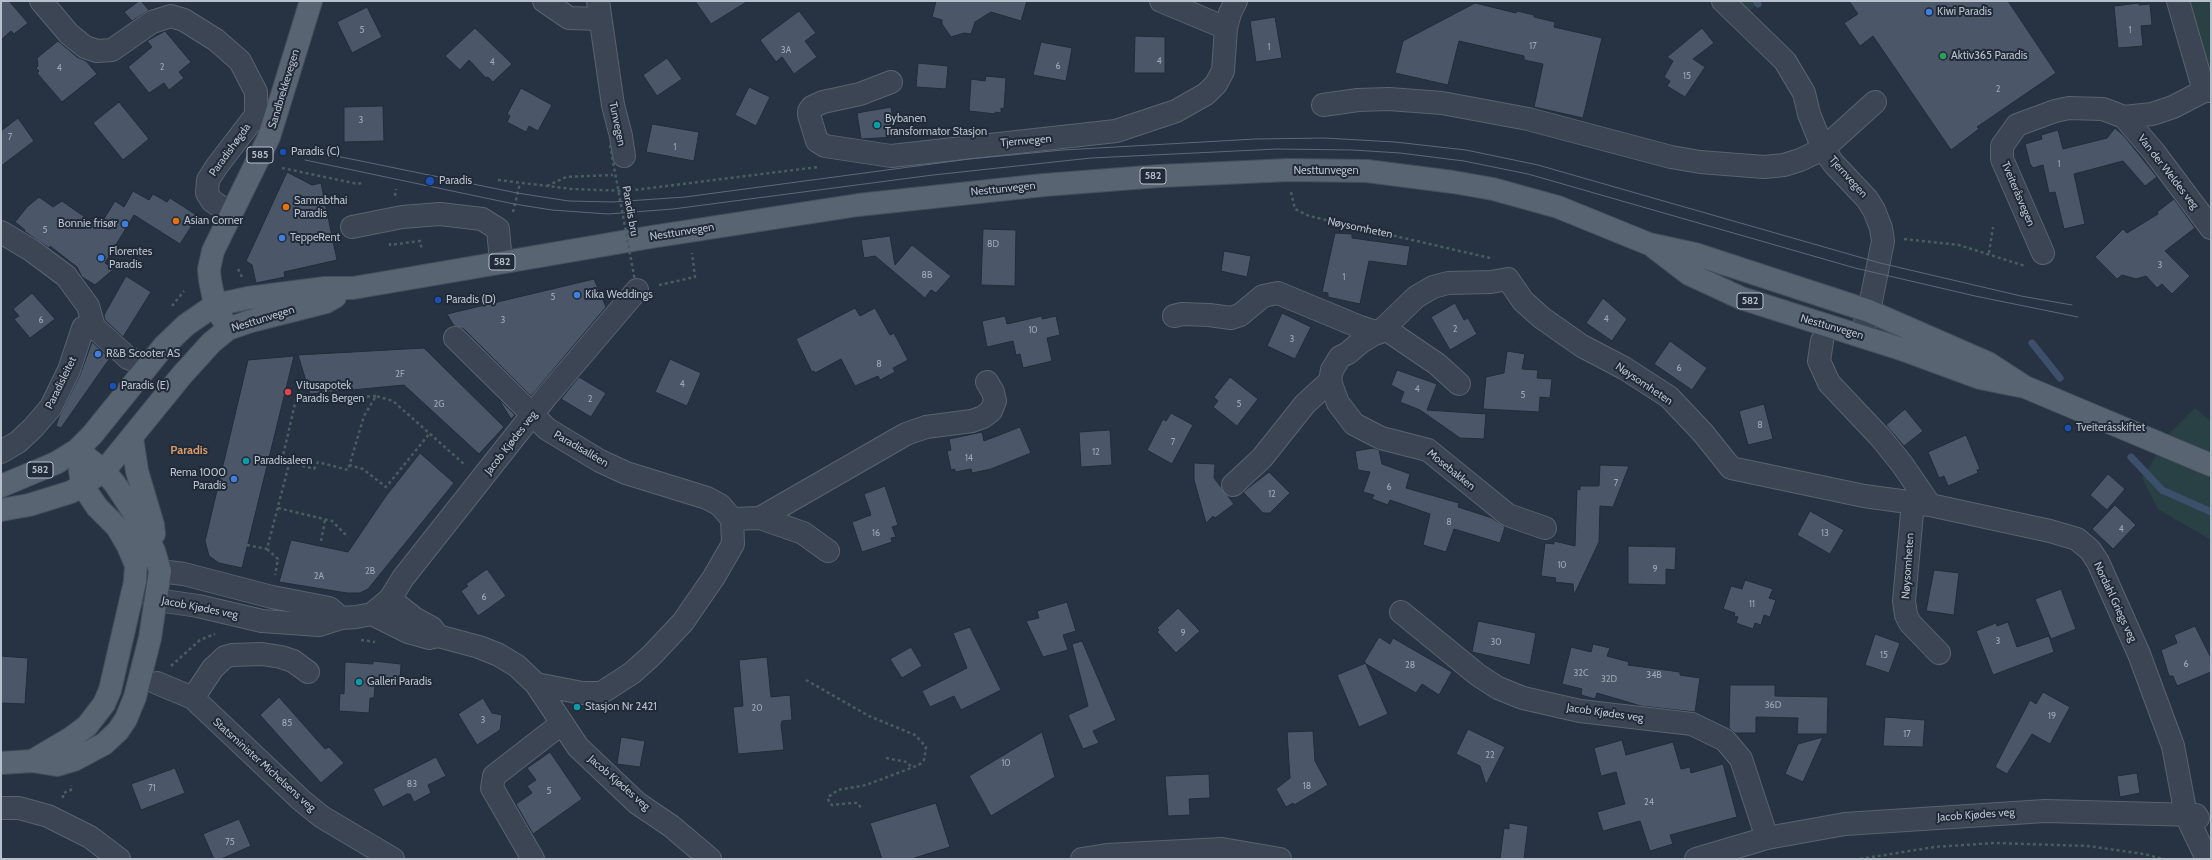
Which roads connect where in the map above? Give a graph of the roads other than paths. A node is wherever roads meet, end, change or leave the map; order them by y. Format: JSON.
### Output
{"nodes":[{"id":1,"x":41,"y":1,"type":"edge"},
{"id":2,"x":311,"y":1,"type":"edge"},
{"id":3,"x":544,"y":1,"type":"edge"},
{"id":4,"x":1161,"y":1,"type":"edge"},
{"id":5,"x":1236,"y":1,"type":"edge"},
{"id":6,"x":1724,"y":1,"type":"edge"},
{"id":7,"x":2178,"y":1,"type":"edge"},
{"id":8,"x":598,"y":10,"type":"edge"},
{"id":9,"x":1226,"y":28,"type":"junction"},
{"id":10,"x":891,"y":82,"type":"dead end"},
{"id":11,"x":2208,"y":91,"type":"edge"},
{"id":12,"x":1875,"y":102,"type":"dead end"},
{"id":13,"x":1323,"y":105,"type":"dead end"},
{"id":14,"x":2124,"y":117,"type":"junction"},
{"id":15,"x":1823,"y":149,"type":"junction"},
{"id":16,"x":617,"y":151,"type":"road end"},
{"id":17,"x":230,"y":213,"type":"junction"},
{"id":18,"x":352,"y":227,"type":"dead end"},
{"id":19,"x":2211,"y":228,"type":"edge"},
{"id":20,"x":1,"y":232,"type":"edge"},
{"id":21,"x":1649,"y":244,"type":"junction"},
{"id":22,"x":2042,"y":254,"type":"road end"},
{"id":23,"x":501,"y":262,"type":"junction"},
{"id":24,"x":636,"y":286,"type":"road end"},
{"id":25,"x":353,"y":288,"type":"junction"},
{"id":26,"x":216,"y":304,"type":"junction"},
{"id":27,"x":1869,"y":311,"type":"junction"},
{"id":28,"x":1174,"y":316,"type":"dead end"},
{"id":29,"x":94,"y":327,"type":"junction"},
{"id":30,"x":228,"y":329,"type":"junction"},
{"id":31,"x":1381,"y":331,"type":"junction"},
{"id":32,"x":1861,"y":336,"type":"junction"},
{"id":33,"x":455,"y":338,"type":"dead end"},
{"id":34,"x":1822,"y":341,"type":"dead end"},
{"id":35,"x":146,"y":365,"type":"junction"},
{"id":36,"x":1330,"y":381,"type":"junction"},
{"id":37,"x":987,"y":382,"type":"dead end"},
{"id":38,"x":1459,"y":384,"type":"dead end"},
{"id":39,"x":2025,"y":388,"type":"junction"},
{"id":40,"x":540,"y":422,"type":"junction"},
{"id":41,"x":132,"y":438,"type":"junction"},
{"id":42,"x":77,"y":450,"type":"junction"},
{"id":43,"x":1,"y":452,"type":"edge"},
{"id":44,"x":2211,"y":465,"type":"edge"},
{"id":45,"x":104,"y":471,"type":"junction"},
{"id":46,"x":1233,"y":485,"type":"dead end"},
{"id":47,"x":1,"y":486,"type":"edge"},
{"id":48,"x":77,"y":488,"type":"junction"},
{"id":49,"x":1922,"y":503,"type":"junction"},
{"id":50,"x":1,"y":510,"type":"edge"},
{"id":51,"x":760,"y":518,"type":"junction"},
{"id":52,"x":732,"y":519,"type":"junction"},
{"id":53,"x":1545,"y":528,"type":"dead end"},
{"id":54,"x":828,"y":551,"type":"dead end"},
{"id":55,"x":157,"y":561,"type":"junction"},
{"id":56,"x":135,"y":582,"type":"junction"},
{"id":57,"x":157,"y":600,"type":"junction"},
{"id":58,"x":390,"y":600,"type":"junction"},
{"id":59,"x":1401,"y":612,"type":"dead end"},
{"id":60,"x":372,"y":614,"type":"junction"},
{"id":61,"x":341,"y":618,"type":"junction"},
{"id":62,"x":438,"y":636,"type":"junction"},
{"id":63,"x":1939,"y":653,"type":"dead end"},
{"id":64,"x":308,"y":672,"type":"dead end"},
{"id":65,"x":157,"y":683,"type":"dead end"},
{"id":66,"x":536,"y":684,"type":"junction"},
{"id":67,"x":193,"y":698,"type":"junction"},
{"id":68,"x":561,"y":724,"type":"junction"},
{"id":69,"x":32,"y":760,"type":"junction"},
{"id":70,"x":1,"y":763,"type":"edge"},
{"id":71,"x":1,"y":808,"type":"edge"},
{"id":72,"x":2186,"y":815,"type":"junction"},
{"id":73,"x":1767,"y":838,"type":"junction"},
{"id":74,"x":2207,"y":850,"type":"edge"},
{"id":75,"x":703,"y":856,"type":"edge"},
{"id":76,"x":119,"y":859,"type":"edge"},
{"id":77,"x":393,"y":859,"type":"edge"},
{"id":78,"x":533,"y":859,"type":"edge"},
{"id":79,"x":1082,"y":859,"type":"edge"},
{"id":80,"x":1280,"y":859,"type":"edge"},
{"id":81,"x":1696,"y":859,"type":"edge"}],
"edges":[{"from":1,"to":17,"type":"street","name":"Paradishøgda"},
{"from":2,"to":17,"type":"main road","name":"Sandbrekkevegen","number":"585"},
{"from":3,"to":8,"type":"street"},
{"from":4,"to":9,"type":"street"},
{"from":5,"to":9,"type":"street","name":"Tjernvegen"},
{"from":6,"to":15,"type":"street","name":"Tjernvegen"},
{"from":7,"to":11,"type":"street"},
{"from":8,"to":16,"type":"street","name":"Tunvegen"},
{"from":9,"to":10,"type":"street","name":"Tjernvegen"},
{"from":11,"to":14,"type":"street","name":"Tveiteråsvegen"},
{"from":12,"to":15,"type":"street"},
{"from":13,"to":15,"type":"street"},
{"from":14,"to":19,"type":"street","name":"Van der Weldes veg"},
{"from":14,"to":22,"type":"street","name":"Tveiteråsvegen"},
{"from":15,"to":27,"type":"street","name":"Tjernvegen"},
{"from":17,"to":26,"type":"main road","name":"Sandbrekkevegen","number":"585"},
{"from":18,"to":23,"type":"street"},
{"from":20,"to":29,"type":"street"},
{"from":21,"to":23,"type":"main road","name":"Nesttunvegen","number":"582"},
{"from":21,"to":27,"type":"main road","name":"Nesttunvegen","number":"582"},
{"from":21,"to":32,"type":"main road","name":"Nesttunvegen","number":"582"},
{"from":23,"to":25,"type":"main road","name":"Nesttunvegen","number":"582"},
{"from":24,"to":40,"type":"street","name":"Jacob Kjødes veg"},
{"from":25,"to":26,"type":"main road","name":"Nesttunvegen","number":"582"},
{"from":25,"to":30,"type":"main road","name":"Nesttunvegen","number":"582"},
{"from":26,"to":30,"type":"main road","name":"Sandbrekkevegen","number":"585"},
{"from":26,"to":35,"type":"main road","name":"Nesttunvegen","number":"582"},
{"from":27,"to":32,"type":"street","name":"Tjernvegen"},
{"from":27,"to":39,"type":"main road","name":"Nesttunvegen","number":"582"},
{"from":28,"to":31,"type":"street"},
{"from":29,"to":35,"type":"street"},
{"from":29,"to":43,"type":"street","name":"Paradisleitet"},
{"from":30,"to":41,"type":"main road","name":"Nesttunvegen","number":"582"},
{"from":31,"to":36,"type":"street"},
{"from":31,"to":38,"type":"street"},
{"from":31,"to":49,"type":"street","name":"Nøysomheten"},
{"from":32,"to":39,"type":"main road","name":"Nesttunvegen","number":"582"},
{"from":33,"to":40,"type":"street","name":"Paradisalléen"},
{"from":34,"to":49,"type":"street"},
{"from":35,"to":42,"type":"main road","name":"Nesttunvegen","number":"582"},
{"from":36,"to":46,"type":"street"},
{"from":36,"to":53,"type":"street","name":"Mosebakken"},
{"from":37,"to":51,"type":"street"},
{"from":39,"to":44,"type":"main road","name":"Nesttunvegen","number":"582"},
{"from":40,"to":52,"type":"street","name":"Paradisalléen"},
{"from":40,"to":58,"type":"street","name":"Jacob Kjødes veg"},
{"from":41,"to":45,"type":"main road","name":"Nesttunvegen","number":"582"},
{"from":41,"to":55,"type":"main road"},
{"from":42,"to":45,"type":"main road"},
{"from":42,"to":47,"type":"main road","number":"582"},
{"from":42,"to":48,"type":"main road"},
{"from":45,"to":48,"type":"main road","name":"Nesttunvegen","number":"582"},
{"from":45,"to":55,"type":"main road"},
{"from":48,"to":50,"type":"main road","number":"582"},
{"from":48,"to":56,"type":"main road"},
{"from":49,"to":63,"type":"street","name":"Nøysomheten"},
{"from":49,"to":72,"type":"street","name":"Nordahl Griegs veg"},
{"from":51,"to":52,"type":"street"},
{"from":51,"to":54,"type":"street"},
{"from":52,"to":66,"type":"street"},
{"from":55,"to":56,"type":"street"},
{"from":55,"to":57,"type":"main road"},
{"from":55,"to":61,"type":"street"},
{"from":56,"to":57,"type":"street","name":"Jacob Kjødes veg"},
{"from":56,"to":69,"type":"main road"},
{"from":57,"to":61,"type":"street","name":"Jacob Kjødes veg"},
{"from":57,"to":69,"type":"main road"},
{"from":58,"to":60,"type":"street","name":"Jacob Kjødes veg"},
{"from":58,"to":62,"type":"street","name":"Jacob Kjødes veg"},
{"from":59,"to":73,"type":"street","name":"Jacob Kjødes veg"},
{"from":60,"to":61,"type":"street","name":"Jacob Kjødes veg"},
{"from":60,"to":62,"type":"street","name":"Jacob Kjødes veg"},
{"from":62,"to":66,"type":"street","name":"Jacob Kjødes veg"},
{"from":64,"to":67,"type":"street"},
{"from":65,"to":67,"type":"street","name":"Statsminister Michelsens veg"},
{"from":66,"to":68,"type":"street","name":"Jacob Kjødes veg"},
{"from":67,"to":77,"type":"street","name":"Statsminister Michelsens veg"},
{"from":68,"to":75,"type":"street","name":"Jacob Kjødes veg"},
{"from":68,"to":78,"type":"street"},
{"from":69,"to":70,"type":"main road"},
{"from":71,"to":76,"type":"street"},
{"from":72,"to":73,"type":"street","name":"Jacob Kjødes veg"},
{"from":72,"to":74,"type":"street","name":"Nordahl Griegs veg"},
{"from":73,"to":81,"type":"street","name":"Jacob Kjødes veg"},
{"from":79,"to":80,"type":"street"}]}
